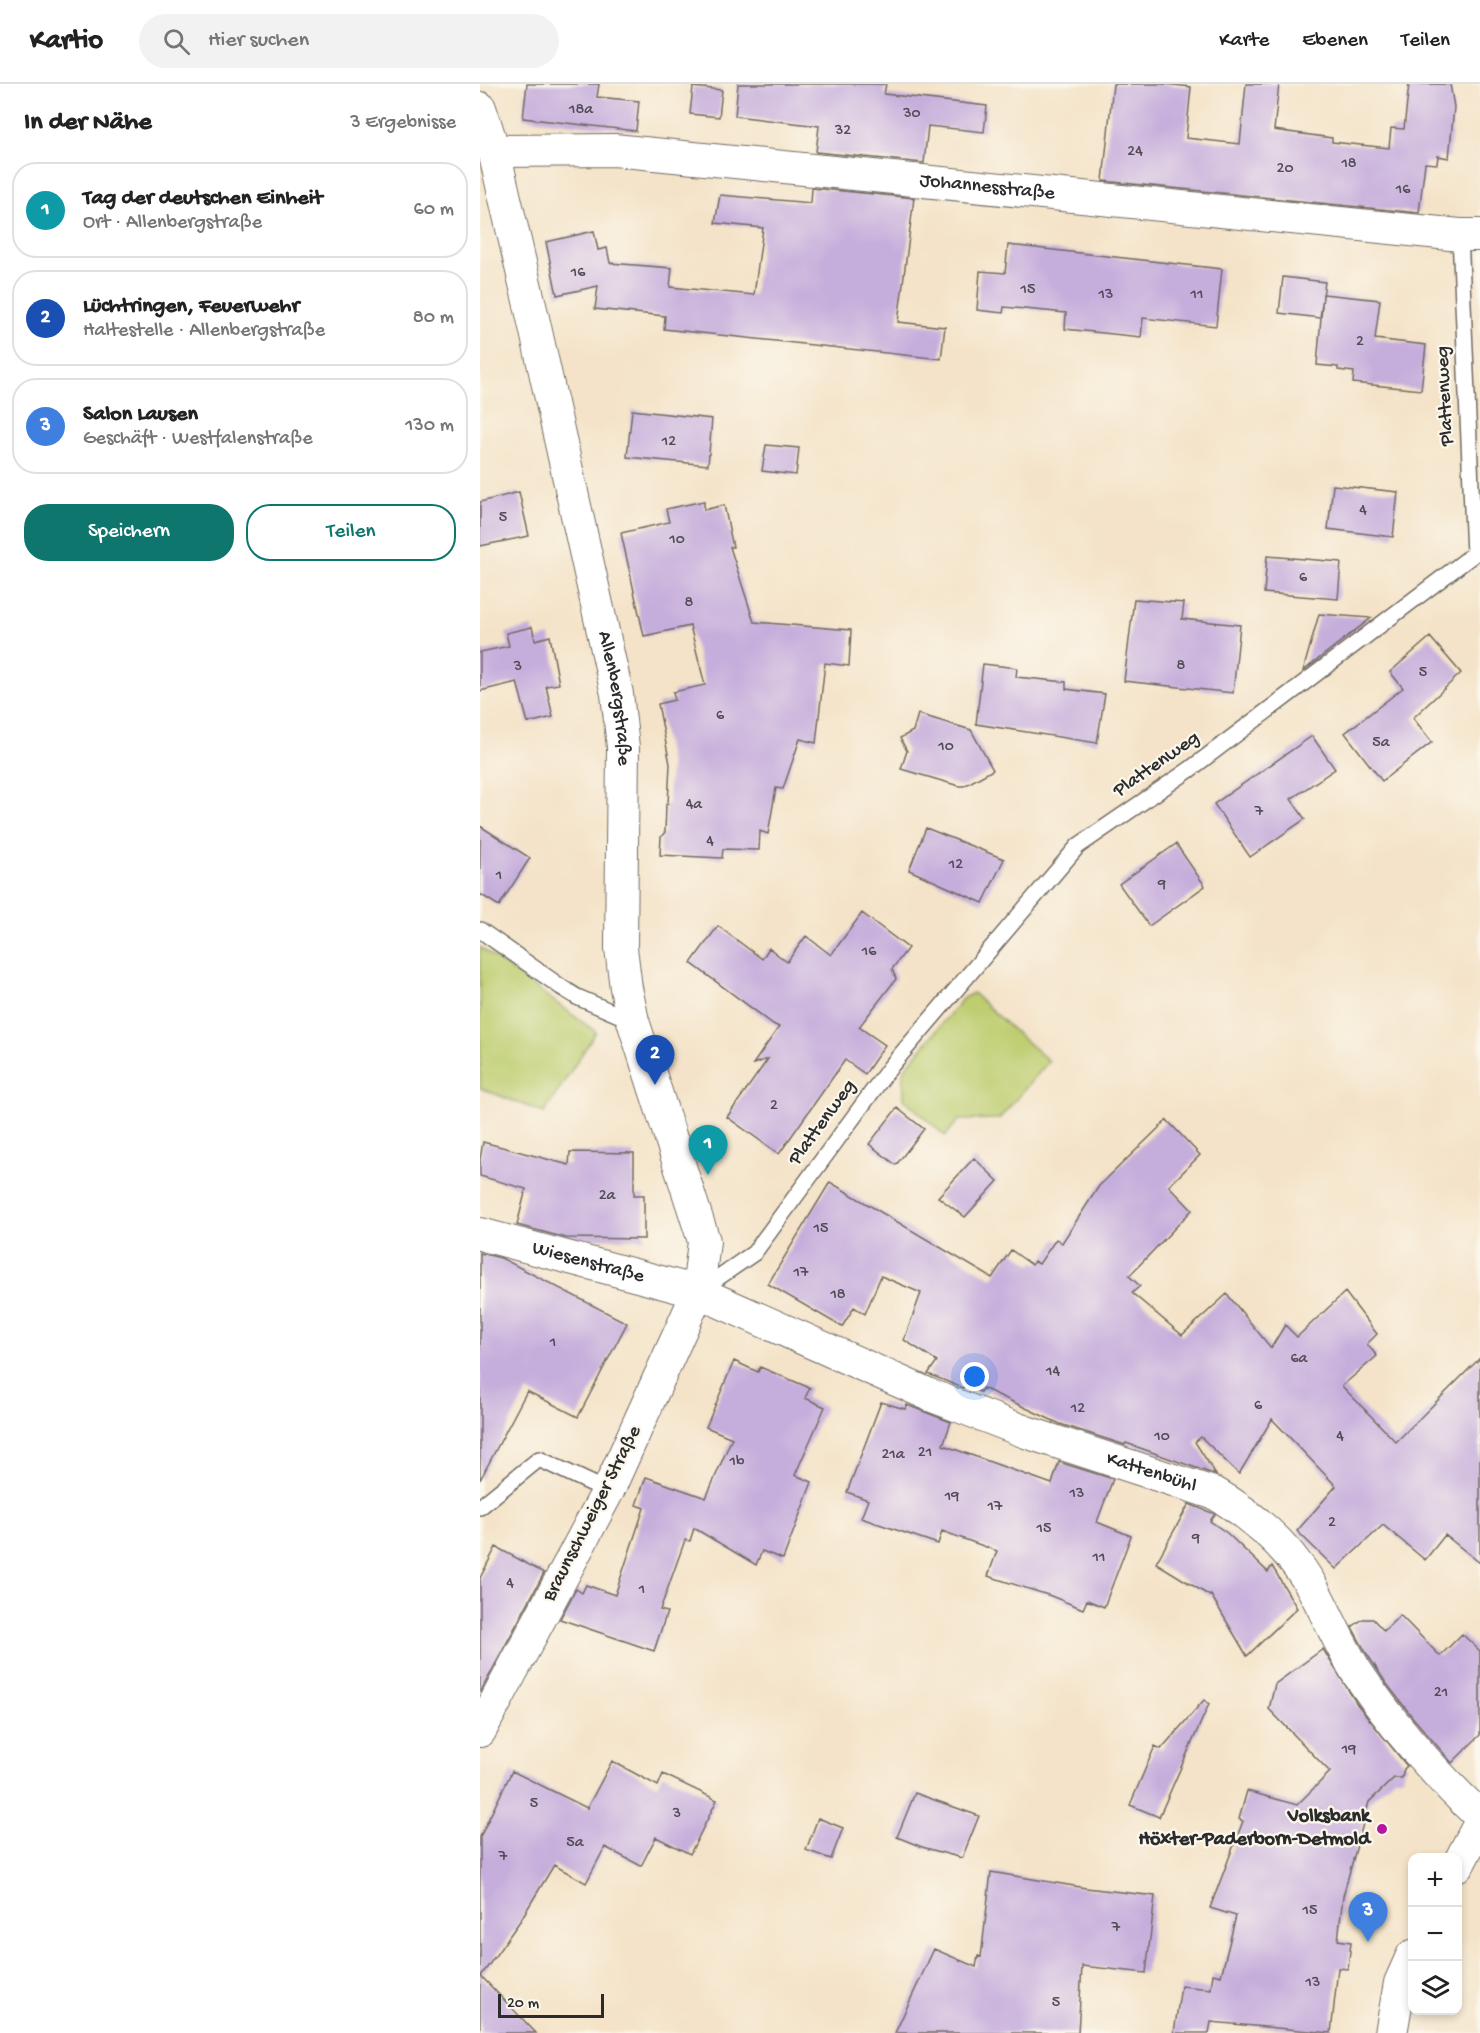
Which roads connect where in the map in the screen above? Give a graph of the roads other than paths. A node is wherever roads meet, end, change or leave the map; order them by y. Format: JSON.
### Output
{"nodes":[{"id":1,"x":480,"y":108,"type":"edge"},
{"id":2,"x":494,"y":151,"type":"junction"},
{"id":3,"x":1470,"y":235,"type":"edge"},
{"id":4,"x":480,"y":930,"type":"edge"},
{"id":5,"x":633,"y":1021,"type":"junction"},
{"id":6,"x":480,"y":1234,"type":"edge"},
{"id":7,"x":698,"y":1292,"type":"junction"},
{"id":8,"x":608,"y":1491,"type":"junction"},
{"id":9,"x":480,"y":1507,"type":"edge"},
{"id":10,"x":480,"y":1731,"type":"edge"},
{"id":11,"x":1480,"y":1816,"type":"edge"},
{"id":12,"x":1480,"y":1823,"type":"edge"},
{"id":13,"x":1462,"y":1857,"type":"edge"},
{"id":14,"x":1411,"y":1961,"type":"edge"},
{"id":15,"x":1391,"y":2033,"type":"edge"}],
"edges":[{"from":1,"to":2,"type":"street","name":"Allenbergstraße"},
{"from":2,"to":3,"type":"street","name":"Johannesstraße"},
{"from":2,"to":5,"type":"street","name":"Allenbergstraße"},
{"from":3,"to":7,"type":"lane","name":"Plattenweg"},
{"from":4,"to":5,"type":"lane"},
{"from":5,"to":7,"type":"street","name":"Allenbergstraße"},
{"from":6,"to":7,"type":"street","name":"Wiesenstraße"},
{"from":7,"to":8,"type":"street","name":"Braunschweiger Straße"},
{"from":7,"to":11,"type":"street","name":"Kattenbühl"},
{"from":8,"to":9,"type":"lane"},
{"from":8,"to":10,"type":"street","name":"Braunschweiger Straße"},
{"from":12,"to":13,"type":"street"},
{"from":14,"to":15,"type":"street"}]}
